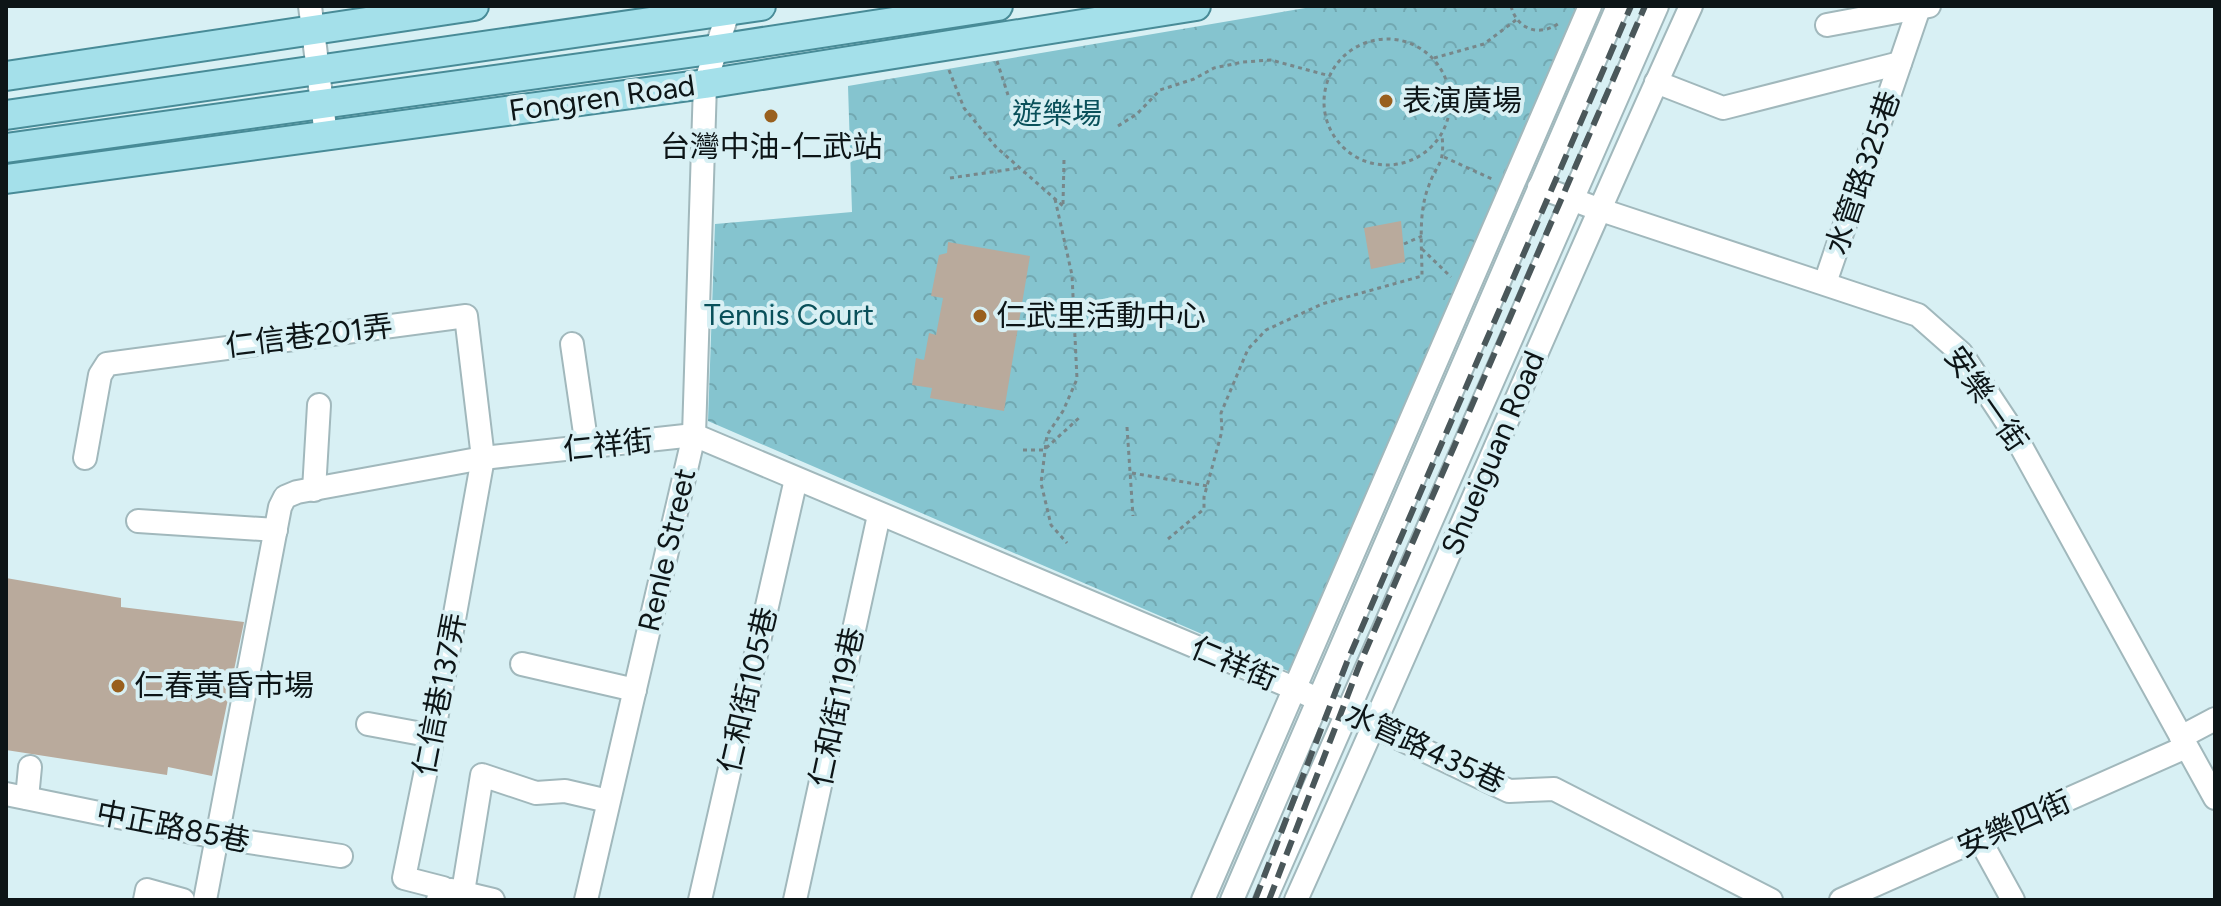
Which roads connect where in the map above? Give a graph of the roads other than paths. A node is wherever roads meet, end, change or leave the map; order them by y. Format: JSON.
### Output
{"nodes":[{"id":1,"x":474,"y":6,"type":"edge"},
{"id":2,"x":761,"y":6,"type":"edge"},
{"id":3,"x":998,"y":6,"type":"edge"},
{"id":4,"x":1196,"y":6,"type":"edge"},
{"id":5,"x":1590,"y":6,"type":"edge"},
{"id":6,"x":1618,"y":6,"type":"edge"},
{"id":7,"x":1657,"y":6,"type":"edge"},
{"id":8,"x":1691,"y":6,"type":"edge"},
{"id":9,"x":1925,"y":7,"type":"edge"},
{"id":10,"x":730,"y":9,"type":"edge"},
{"id":11,"x":312,"y":18,"type":"edge"},
{"id":12,"x":1827,"y":25,"type":"dead end"},
{"id":13,"x":717,"y":49,"type":"junction"},
{"id":14,"x":1900,"y":63,"type":"junction"},
{"id":15,"x":318,"y":70,"type":"junction"},
{"id":16,"x":6,"y":76,"type":"edge"},
{"id":17,"x":1656,"y":82,"type":"junction"},
{"id":18,"x":705,"y":84,"type":"junction"},
{"id":19,"x":323,"y":104,"type":"junction"},
{"id":20,"x":6,"y":115,"type":"edge"},
{"id":21,"x":326,"y":136,"type":"junction"},
{"id":22,"x":6,"y":148,"type":"edge"},
{"id":23,"x":6,"y":179,"type":"edge"},
{"id":24,"x":1539,"y":187,"type":"junction"},
{"id":25,"x":1572,"y":199,"type":"junction"},
{"id":26,"x":1598,"y":209,"type":"junction"},
{"id":27,"x":1825,"y":283,"type":"junction"},
{"id":28,"x":572,"y":344,"type":"dead end"},
{"id":29,"x":319,"y":405,"type":"dead end"},
{"id":30,"x":694,"y":435,"type":"junction"},
{"id":31,"x":587,"y":447,"type":"junction"},
{"id":32,"x":85,"y":458,"type":"dead end"},
{"id":33,"x":483,"y":458,"type":"junction"},
{"id":34,"x":796,"y":479,"type":"junction"},
{"id":35,"x":314,"y":490,"type":"junction"},
{"id":36,"x":879,"y":515,"type":"junction"},
{"id":37,"x":138,"y":521,"type":"dead end"},
{"id":38,"x":276,"y":530,"type":"junction"},
{"id":39,"x":522,"y":664,"type":"dead end"},
{"id":40,"x":1296,"y":689,"type":"junction"},
{"id":41,"x":635,"y":690,"type":"junction"},
{"id":42,"x":1317,"y":699,"type":"junction"},
{"id":43,"x":1346,"y":711,"type":"junction"},
{"id":44,"x":2215,"y":719,"type":"edge"},
{"id":45,"x":368,"y":724,"type":"dead end"},
{"id":46,"x":1375,"y":725,"type":"junction"},
{"id":47,"x":433,"y":736,"type":"junction"},
{"id":48,"x":2184,"y":742,"type":"junction"},
{"id":49,"x":30,"y":767,"type":"dead end"},
{"id":50,"x":17,"y":796,"type":"edge"},
{"id":51,"x":2215,"y":798,"type":"edge"},
{"id":52,"x":608,"y":801,"type":"junction"},
{"id":53,"x":216,"y":837,"type":"junction"},
{"id":54,"x":1980,"y":840,"type":"junction"},
{"id":55,"x":341,"y":856,"type":"dead end"},
{"id":56,"x":448,"y":893,"type":"edge"},
{"id":57,"x":145,"y":900,"type":"edge"},
{"id":58,"x":183,"y":900,"type":"edge"},
{"id":59,"x":205,"y":900,"type":"edge"},
{"id":60,"x":493,"y":900,"type":"edge"},
{"id":61,"x":586,"y":900,"type":"edge"},
{"id":62,"x":700,"y":900,"type":"edge"},
{"id":63,"x":795,"y":900,"type":"edge"},
{"id":64,"x":1203,"y":900,"type":"edge"},
{"id":65,"x":1232,"y":900,"type":"edge"},
{"id":66,"x":1265,"y":900,"type":"edge"},
{"id":67,"x":1296,"y":900,"type":"edge"},
{"id":68,"x":1771,"y":900,"type":"edge"},
{"id":69,"x":1841,"y":900,"type":"edge"},
{"id":70,"x":2013,"y":900,"type":"edge"}],
"edges":[{"from":1,"to":11,"type":"main road"},
{"from":2,"to":10,"type":"main road"},
{"from":3,"to":13,"type":"main road","name":"Fongren Road"},
{"from":4,"to":18,"type":"main road","name":"Fongren Road"},
{"from":5,"to":40,"type":"street"},
{"from":6,"to":24,"type":"street"},
{"from":7,"to":25,"type":"street","name":"Shueiguan Road"},
{"from":8,"to":17,"type":"street","name":"Shueiguan Road"},
{"from":9,"to":12,"type":"street"},
{"from":9,"to":14,"type":"street","name":"水管路325巷"},
{"from":10,"to":13,"type":"street","name":"Renle Street"},
{"from":10,"to":15,"type":"main road"},
{"from":11,"to":15,"type":"street"},
{"from":11,"to":16,"type":"main road"},
{"from":13,"to":18,"type":"street","name":"Renle Street"},
{"from":13,"to":19,"type":"main road","name":"Fongren Road"},
{"from":14,"to":17,"type":"street","name":"水管路325巷"},
{"from":14,"to":27,"type":"street","name":"水管路325巷"},
{"from":15,"to":19,"type":"street"},
{"from":15,"to":20,"type":"main road"},
{"from":17,"to":26,"type":"street","name":"Shueiguan Road"},
{"from":18,"to":21,"type":"main road","name":"Fongren Road"},
{"from":18,"to":30,"type":"street","name":"Renle Street"},
{"from":19,"to":21,"type":"street"},
{"from":19,"to":22,"type":"main road","name":"Fongren Road"},
{"from":21,"to":23,"type":"main road","name":"Fongren Road"},
{"from":24,"to":25,"type":"street","name":"安樂一街"},
{"from":24,"to":42,"type":"street"},
{"from":25,"to":26,"type":"street","name":"安樂一街"},
{"from":25,"to":43,"type":"street","name":"Shueiguan Road"},
{"from":26,"to":27,"type":"street","name":"安樂一街"},
{"from":26,"to":46,"type":"street","name":"Shueiguan Road"},
{"from":27,"to":48,"type":"street","name":"安樂一街"},
{"from":28,"to":31,"type":"street"},
{"from":29,"to":35,"type":"street"},
{"from":30,"to":31,"type":"street","name":"仁祥街"},
{"from":30,"to":34,"type":"street","name":"仁祥街"},
{"from":30,"to":41,"type":"street","name":"Renle Street"},
{"from":31,"to":33,"type":"street","name":"仁祥街"},
{"from":32,"to":33,"type":"street","name":"仁信巷201弄"},
{"from":33,"to":35,"type":"street","name":"仁祥街"},
{"from":33,"to":47,"type":"street","name":"仁信巷137弄"},
{"from":34,"to":36,"type":"street","name":"仁祥街"},
{"from":34,"to":62,"type":"street","name":"仁和街105巷"},
{"from":35,"to":38,"type":"street","name":"仁祥街"},
{"from":36,"to":40,"type":"street","name":"仁祥街"},
{"from":36,"to":63,"type":"street","name":"仁和街119巷"},
{"from":37,"to":38,"type":"street"},
{"from":38,"to":53,"type":"street","name":"仁祥街"},
{"from":39,"to":41,"type":"street"},
{"from":40,"to":42,"type":"street","name":"水管路435巷"},
{"from":40,"to":64,"type":"street"},
{"from":41,"to":52,"type":"street","name":"Renle Street"},
{"from":42,"to":43,"type":"street","name":"水管路435巷"},
{"from":42,"to":65,"type":"street"},
{"from":43,"to":46,"type":"street","name":"水管路435巷"},
{"from":43,"to":66,"type":"street","name":"Shueiguan Road"},
{"from":44,"to":48,"type":"street","name":"安樂四街"},
{"from":45,"to":47,"type":"street"},
{"from":46,"to":67,"type":"street","name":"Shueiguan Road"},
{"from":46,"to":68,"type":"street","name":"水管路435巷"},
{"from":47,"to":56,"type":"street","name":"仁信巷137弄"},
{"from":48,"to":51,"type":"street","name":"安樂一街"},
{"from":48,"to":54,"type":"street","name":"安樂四街"},
{"from":49,"to":50,"type":"street"},
{"from":50,"to":53,"type":"street","name":"中正路85巷"},
{"from":52,"to":56,"type":"street"},
{"from":52,"to":61,"type":"street","name":"Renle Street"},
{"from":53,"to":55,"type":"street","name":"中正路85巷"},
{"from":53,"to":59,"type":"street","name":"仁祥街"},
{"from":54,"to":69,"type":"street","name":"安樂四街"},
{"from":54,"to":70,"type":"street"},
{"from":56,"to":60,"type":"street"},
{"from":57,"to":58,"type":"street"}]}
